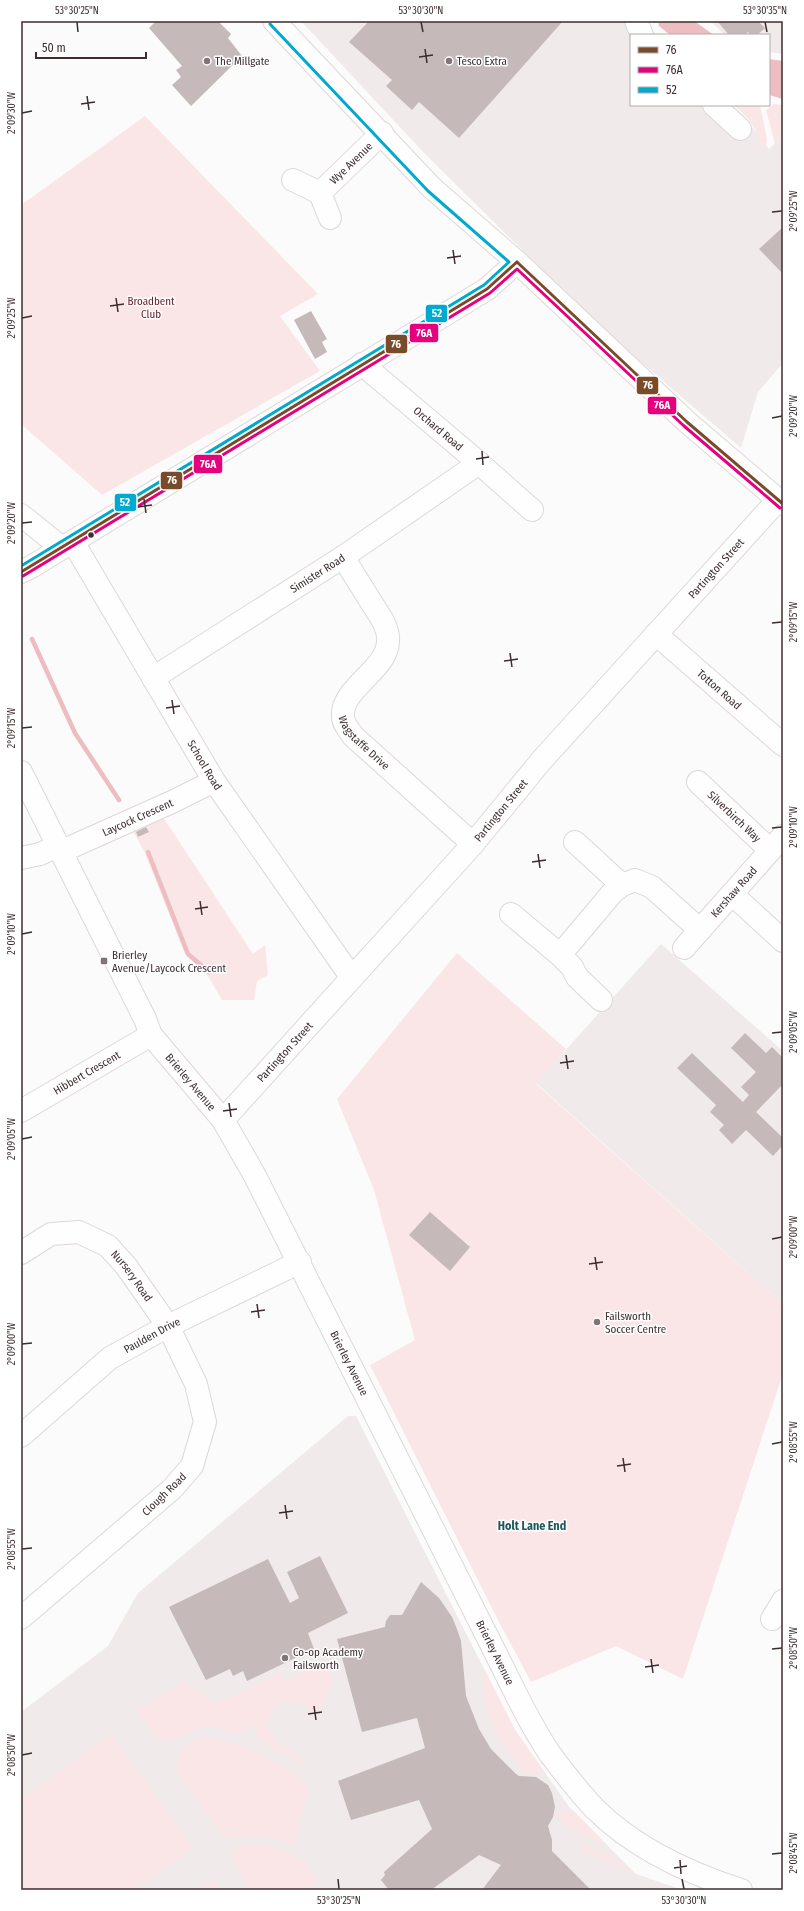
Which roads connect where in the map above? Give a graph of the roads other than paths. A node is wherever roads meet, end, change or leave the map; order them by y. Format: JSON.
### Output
{"nodes":[{"id":1,"x":274,"y":21,"type":"edge"},
{"id":2,"x":636,"y":21,"type":"edge"},
{"id":3,"x":642,"y":34,"type":"edge"},
{"id":4,"x":715,"y":106,"type":"edge"},
{"id":5,"x":740,"y":129,"type":"dead end"},
{"id":6,"x":382,"y":133,"type":"junction"},
{"id":7,"x":293,"y":180,"type":"dead end"},
{"id":8,"x":320,"y":193,"type":"junction"},
{"id":9,"x":330,"y":218,"type":"dead end"},
{"id":10,"x":516,"y":262,"type":"junction"},
{"id":11,"x":362,"y":364,"type":"junction"},
{"id":12,"x":479,"y":463,"type":"junction"},
{"id":13,"x":780,"y":502,"type":"edge"},
{"id":14,"x":532,"y":510,"type":"dead end"},
{"id":15,"x":21,"y":515,"type":"edge"},
{"id":16,"x":68,"y":545,"type":"junction"},
{"id":17,"x":343,"y":557,"type":"junction"},
{"id":18,"x":21,"y":572,"type":"edge"},
{"id":19,"x":656,"y":634,"type":"junction"},
{"id":20,"x":153,"y":678,"type":"junction"},
{"id":21,"x":783,"y":745,"type":"edge"},
{"id":22,"x":21,"y":772,"type":"edge"},
{"id":23,"x":214,"y":781,"type":"junction"},
{"id":24,"x":698,"y":782,"type":"dead end"},
{"id":25,"x":575,"y":842,"type":"dead end"},
{"id":26,"x":777,"y":843,"type":"edge"},
{"id":27,"x":473,"y":844,"type":"junction"},
{"id":28,"x":59,"y":849,"type":"junction"},
{"id":29,"x":21,"y":858,"type":"edge"},
{"id":30,"x":622,"y":885,"type":"junction"},
{"id":31,"x":732,"y":894,"type":"junction"},
{"id":32,"x":511,"y":914,"type":"dead end"},
{"id":33,"x":700,"y":930,"type":"junction"},
{"id":34,"x":783,"y":941,"type":"edge"},
{"id":35,"x":684,"y":948,"type":"dead end"},
{"id":36,"x":560,"y":955,"type":"junction"},
{"id":37,"x":352,"y":978,"type":"junction"},
{"id":38,"x":602,"y":1000,"type":"dead end"},
{"id":39,"x":151,"y":1035,"type":"junction"},
{"id":40,"x":21,"y":1111,"type":"edge"},
{"id":41,"x":223,"y":1120,"type":"junction"},
{"id":42,"x":21,"y":1253,"type":"edge"},
{"id":43,"x":300,"y":1262,"type":"junction"},
{"id":44,"x":168,"y":1326,"type":"junction"},
{"id":45,"x":21,"y":1436,"type":"edge"},
{"id":46,"x":783,"y":1600,"type":"edge"},
{"id":47,"x":21,"y":1618,"type":"edge"},
{"id":48,"x":772,"y":1619,"type":"dead end"},
{"id":49,"x":741,"y":1890,"type":"edge"}],
"edges":[{"from":1,"to":6,"type":"street"},
{"from":2,"to":3,"type":"street"},
{"from":4,"to":5,"type":"street"},
{"from":6,"to":8,"type":"street","name":"Wye Avenue"},
{"from":6,"to":10,"type":"street"},
{"from":7,"to":8,"type":"street","name":"Wye Avenue"},
{"from":8,"to":9,"type":"street","name":"Wye Avenue"},
{"from":10,"to":11,"type":"street"},
{"from":10,"to":13,"type":"street"},
{"from":11,"to":12,"type":"street","name":"Orchard Road"},
{"from":11,"to":16,"type":"street"},
{"from":12,"to":14,"type":"street","name":"Orchard Road"},
{"from":12,"to":17,"type":"street","name":"Simister Road"},
{"from":13,"to":19,"type":"street","name":"Partington Street"},
{"from":15,"to":16,"type":"street"},
{"from":16,"to":18,"type":"street"},
{"from":16,"to":20,"type":"street","name":"School Road"},
{"from":17,"to":20,"type":"street","name":"Simister Road"},
{"from":17,"to":27,"type":"street","name":"Wagstaffe Drive"},
{"from":19,"to":21,"type":"street","name":"Totton Road"},
{"from":19,"to":27,"type":"street","name":"Partington Street"},
{"from":20,"to":23,"type":"street","name":"School Road"},
{"from":22,"to":28,"type":"street","name":"Brierley Avenue"},
{"from":23,"to":28,"type":"street","name":"Laycock Crescent"},
{"from":23,"to":37,"type":"street","name":"School Road"},
{"from":24,"to":26,"type":"street","name":"Silverbirch Way"},
{"from":25,"to":30,"type":"street"},
{"from":26,"to":31,"type":"street","name":"Kershaw Road"},
{"from":27,"to":37,"type":"street","name":"Partington Street"},
{"from":28,"to":29,"type":"street","name":"Laycock Crescent"},
{"from":28,"to":39,"type":"street","name":"Brierley Avenue"},
{"from":30,"to":33,"type":"street"},
{"from":30,"to":36,"type":"street"},
{"from":31,"to":33,"type":"street","name":"Kershaw Road"},
{"from":31,"to":34,"type":"street"},
{"from":32,"to":36,"type":"street"},
{"from":33,"to":35,"type":"street","name":"Kershaw Road"},
{"from":36,"to":38,"type":"street"},
{"from":37,"to":41,"type":"street","name":"Partington Street"},
{"from":39,"to":40,"type":"street","name":"Hibbert Crescent"},
{"from":39,"to":41,"type":"street","name":"Brierley Avenue"},
{"from":41,"to":43,"type":"street","name":"Brierley Avenue"},
{"from":42,"to":44,"type":"street","name":"Nursery Road"},
{"from":43,"to":44,"type":"street","name":"Paulden Drive"},
{"from":43,"to":49,"type":"street","name":"Brierley Avenue"},
{"from":44,"to":45,"type":"street","name":"Paulden Drive"},
{"from":44,"to":47,"type":"street","name":"Clough Road"},
{"from":46,"to":48,"type":"street"}]}
